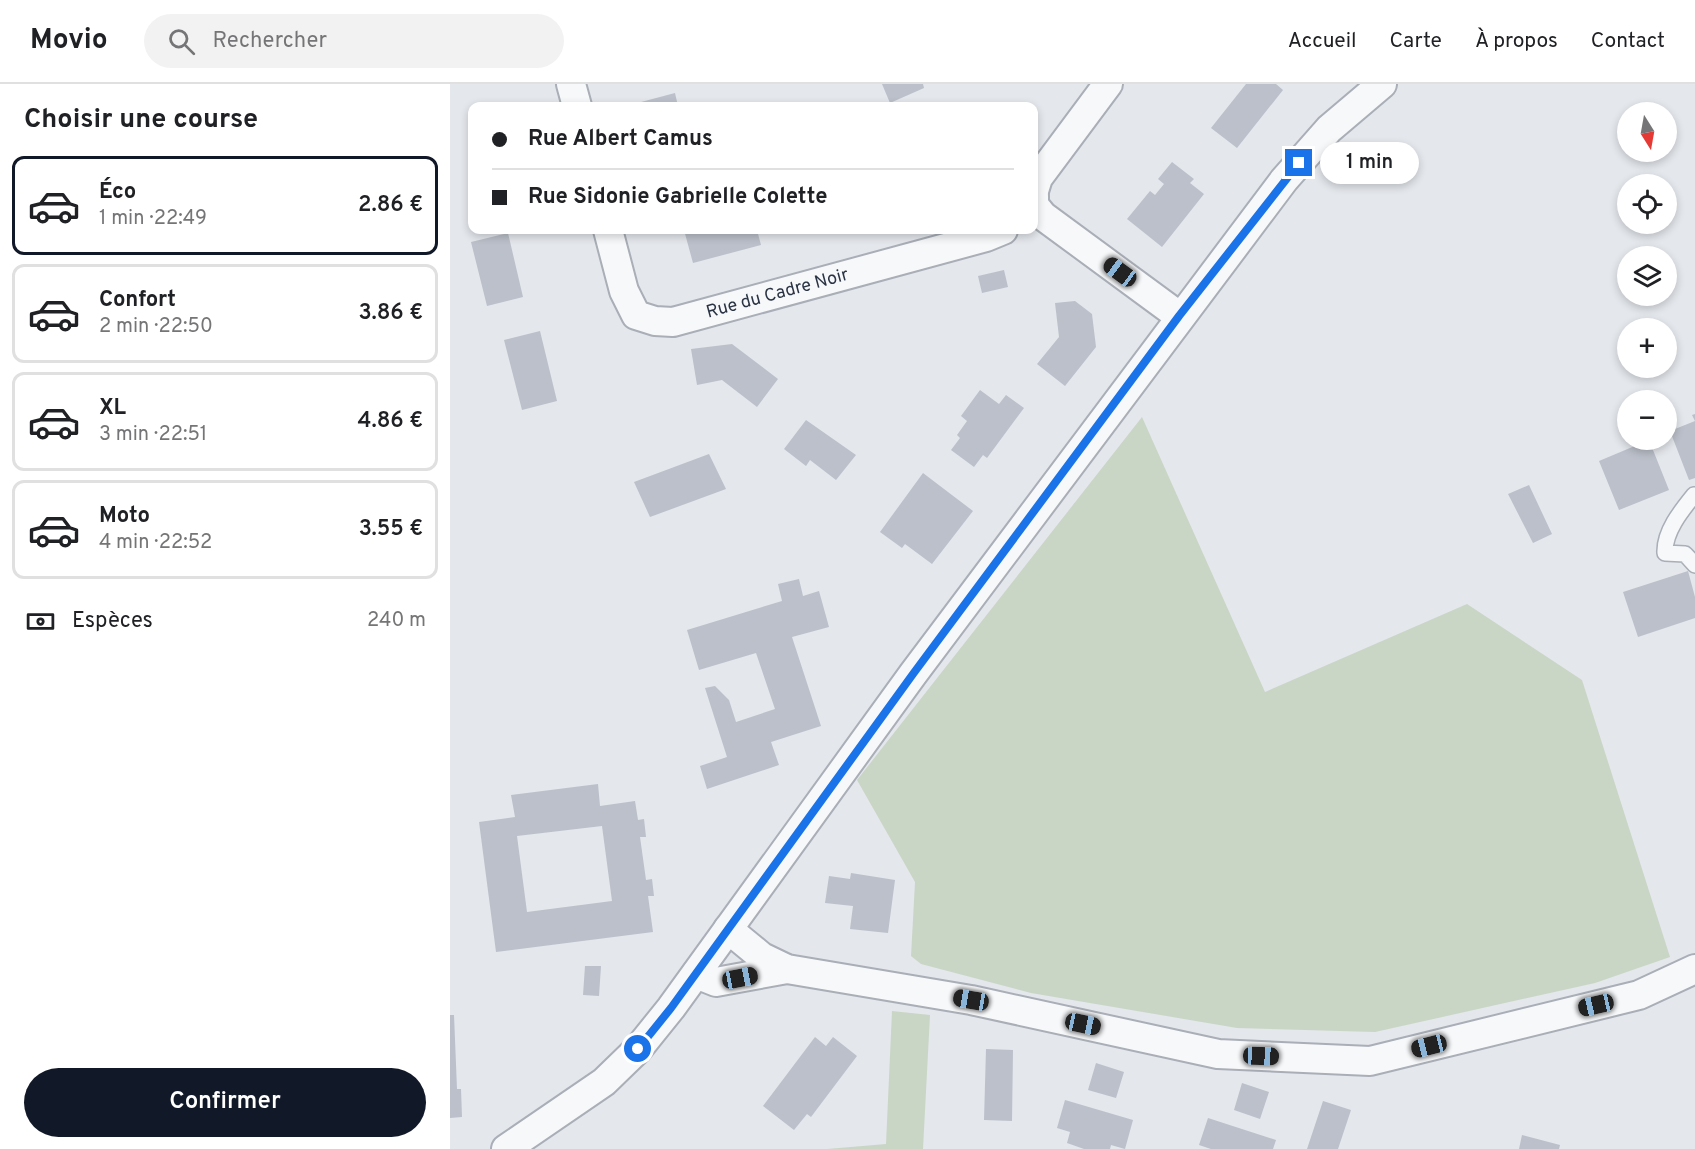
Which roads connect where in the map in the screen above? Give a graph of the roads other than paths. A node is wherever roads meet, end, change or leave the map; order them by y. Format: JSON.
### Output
{"nodes":[{"id":1,"x":571,"y":84,"type":"edge"},
{"id":2,"x":1108,"y":84,"type":"edge"},
{"id":3,"x":1382,"y":84,"type":"edge"},
{"id":4,"x":575,"y":102,"type":"edge"},
{"id":5,"x":1038,"y":178,"type":"edge"},
{"id":6,"x":1038,"y":210,"type":"edge"},
{"id":7,"x":609,"y":234,"type":"edge"},
{"id":8,"x":993,"y":234,"type":"edge"},
{"id":9,"x":1179,"y":316,"type":"junction"},
{"id":10,"x":1694,"y":495,"type":"edge"},
{"id":11,"x":1695,"y":565,"type":"edge"},
{"id":12,"x":728,"y":929,"type":"junction"},
{"id":13,"x":787,"y":969,"type":"junction"},
{"id":14,"x":1695,"y":969,"type":"edge"},
{"id":15,"x":696,"y":974,"type":"junction"},
{"id":16,"x":506,"y":1149,"type":"edge"}],
"edges":[{"from":1,"to":4,"type":"street"},
{"from":2,"to":5,"type":"street"},
{"from":3,"to":9,"type":"street"},
{"from":6,"to":9,"type":"street"},
{"from":7,"to":8,"type":"street","name":"Rue du Cadre Noir"},
{"from":9,"to":12,"type":"street"},
{"from":10,"to":11,"type":"lane"},
{"from":12,"to":13,"type":"street"},
{"from":12,"to":15,"type":"street"},
{"from":13,"to":14,"type":"street"},
{"from":13,"to":15,"type":"street"},
{"from":15,"to":16,"type":"street"}]}
